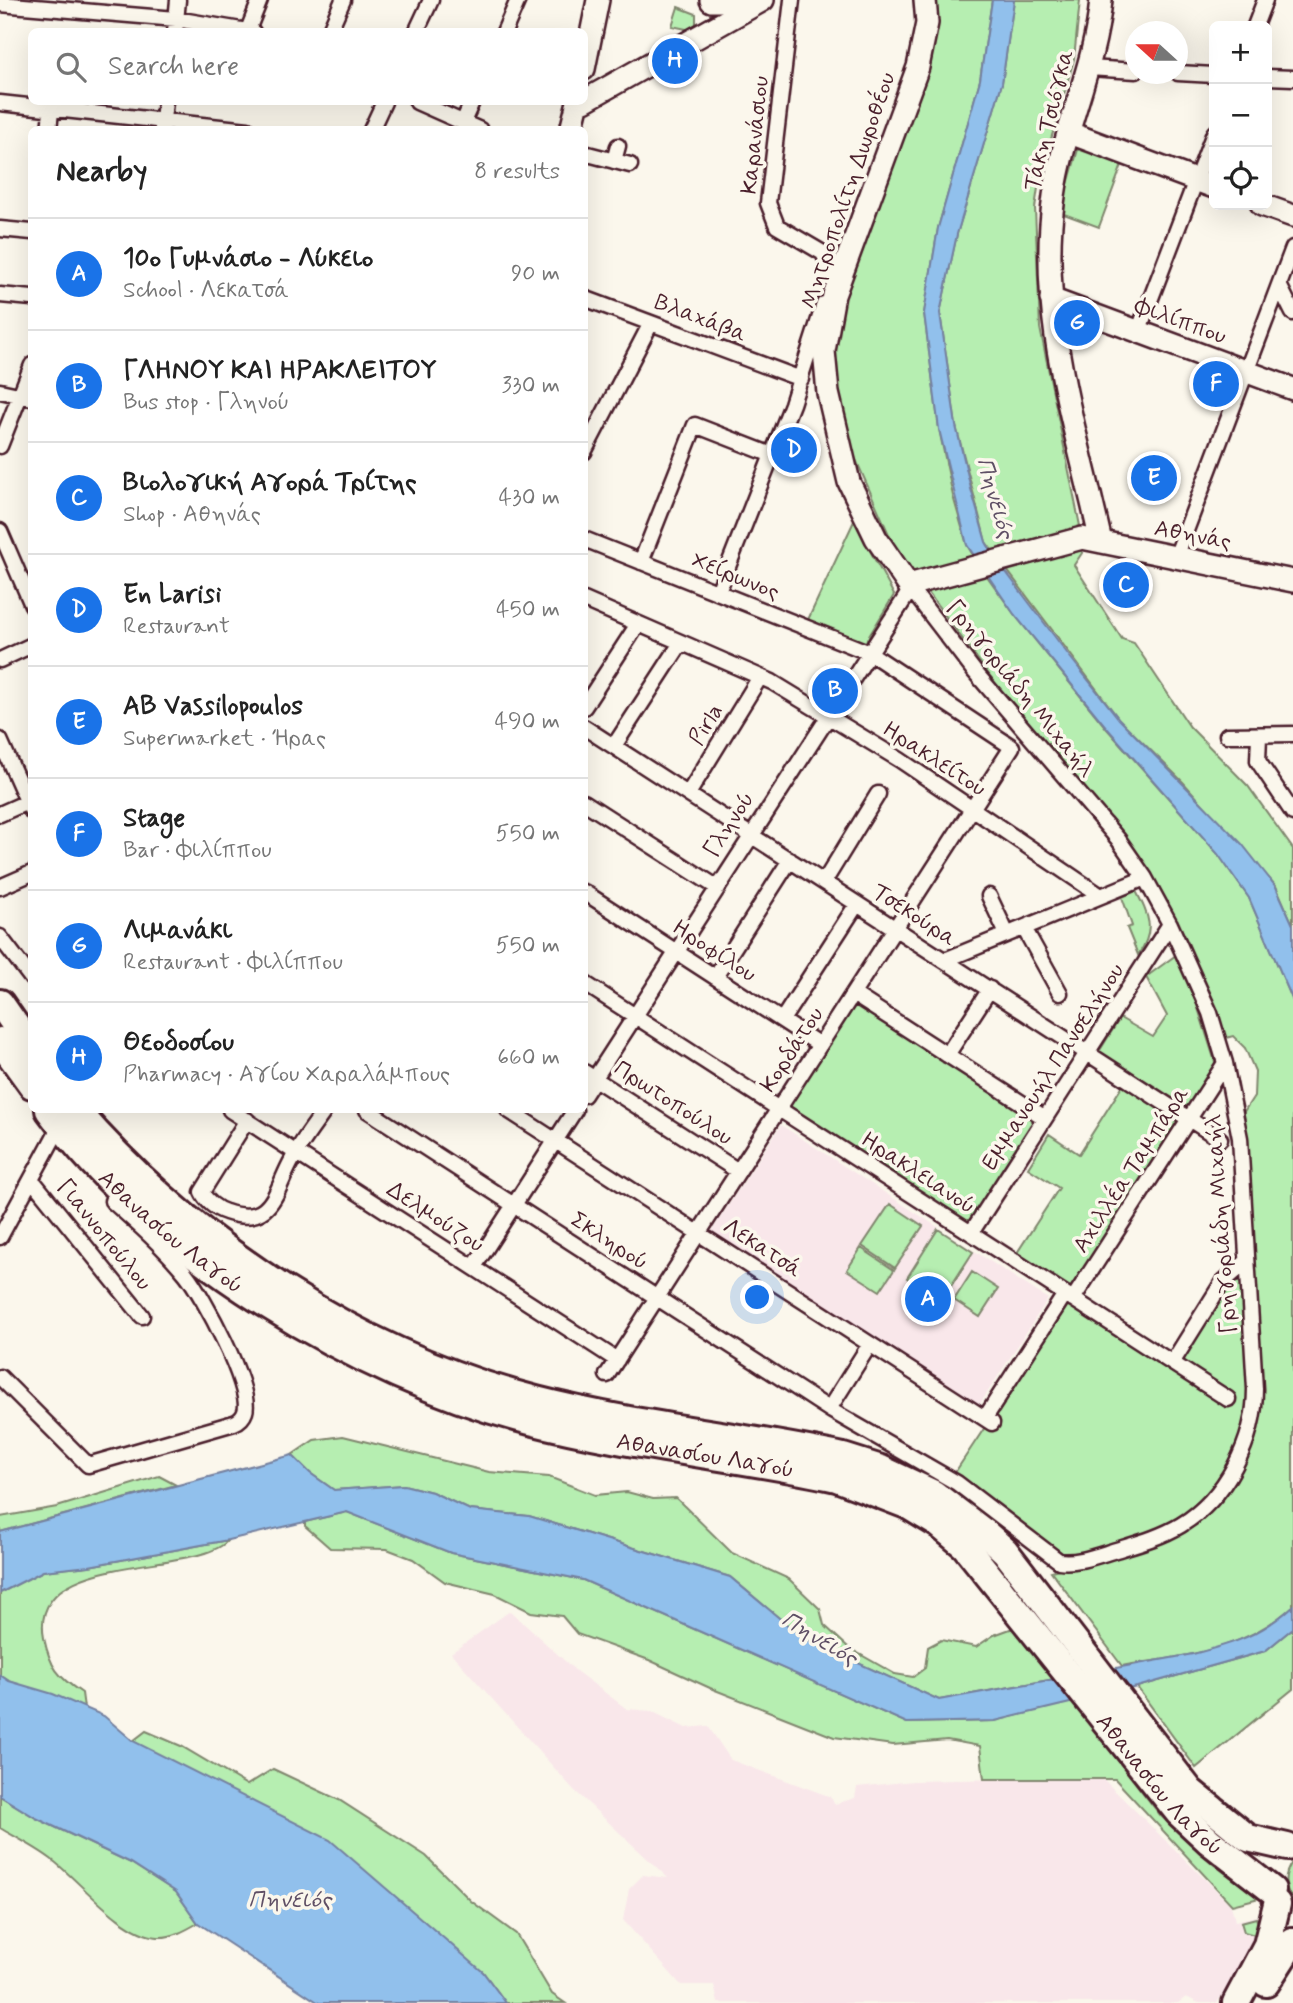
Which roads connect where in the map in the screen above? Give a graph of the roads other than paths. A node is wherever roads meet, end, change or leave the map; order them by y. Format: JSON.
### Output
{"nodes":[{"id":1,"x":178,"y":0,"type":"edge"},
{"id":2,"x":260,"y":0,"type":"edge"},
{"id":3,"x":343,"y":0,"type":"edge"},
{"id":4,"x":430,"y":0,"type":"edge"},
{"id":5,"x":518,"y":0,"type":"edge"},
{"id":6,"x":598,"y":0,"type":"edge"},
{"id":7,"x":712,"y":0,"type":"edge"},
{"id":8,"x":755,"y":0,"type":"edge"},
{"id":9,"x":763,"y":0,"type":"edge"},
{"id":10,"x":792,"y":0,"type":"edge"},
{"id":11,"x":925,"y":0,"type":"edge"},
{"id":12,"x":1101,"y":0,"type":"edge"},
{"id":13,"x":1265,"y":0,"type":"edge"},
{"id":14,"x":0,"y":4,"type":"edge"},
{"id":15,"x":1257,"y":21,"type":"edge"},
{"id":16,"x":175,"y":25,"type":"edge"},
{"id":17,"x":212,"y":28,"type":"edge"},
{"id":18,"x":251,"y":28,"type":"edge"},
{"id":19,"x":331,"y":28,"type":"edge"},
{"id":20,"x":418,"y":28,"type":"edge"},
{"id":21,"x":506,"y":28,"type":"edge"},
{"id":22,"x":588,"y":49,"type":"edge"},
{"id":23,"x":1088,"y":68,"type":"junction"},
{"id":24,"x":1125,"y":70,"type":"edge"},
{"id":25,"x":1188,"y":74,"type":"edge"},
{"id":26,"x":1209,"y":75,"type":"edge"},
{"id":27,"x":1272,"y":77,"type":"edge"},
{"id":28,"x":1293,"y":78,"type":"edge"},
{"id":29,"x":588,"y":98,"type":"edge"},
{"id":30,"x":0,"y":103,"type":"edge"},
{"id":31,"x":28,"y":104,"type":"edge"},
{"id":32,"x":52,"y":105,"type":"edge"},
{"id":33,"x":165,"y":105,"type":"edge"},
{"id":34,"x":383,"y":105,"type":"edge"},
{"id":35,"x":423,"y":105,"type":"edge"},
{"id":36,"x":471,"y":105,"type":"edge"},
{"id":37,"x":580,"y":105,"type":"edge"},
{"id":38,"x":463,"y":122,"type":"junction"},
{"id":39,"x":162,"y":125,"type":"edge"},
{"id":40,"x":49,"y":126,"type":"edge"},
{"id":41,"x":373,"y":126,"type":"edge"},
{"id":42,"x":472,"y":126,"type":"edge"},
{"id":43,"x":572,"y":126,"type":"edge"},
{"id":44,"x":1070,"y":133,"type":"junction"},
{"id":45,"x":618,"y":146,"type":"dead end"},
{"id":46,"x":1212,"y":147,"type":"edge"},
{"id":47,"x":588,"y":154,"type":"edge"},
{"id":48,"x":614,"y":161,"type":"junction"},
{"id":49,"x":630,"y":165,"type":"dead end"},
{"id":50,"x":1205,"y":184,"type":"edge"},
{"id":51,"x":1272,"y":209,"type":"edge"},
{"id":52,"x":1293,"y":216,"type":"edge"},
{"id":53,"x":0,"y":229,"type":"edge"},
{"id":54,"x":28,"y":232,"type":"edge"},
{"id":55,"x":1293,"y":248,"type":"edge"},
{"id":56,"x":836,"y":281,"type":"junction"},
{"id":57,"x":1279,"y":285,"type":"junction"},
{"id":58,"x":0,"y":295,"type":"edge"},
{"id":59,"x":28,"y":298,"type":"edge"},
{"id":60,"x":588,"y":299,"type":"edge"},
{"id":61,"x":1051,"y":299,"type":"junction"},
{"id":62,"x":1293,"y":313,"type":"edge"},
{"id":63,"x":651,"y":323,"type":"junction"},
{"id":64,"x":1138,"y":332,"type":"junction"},
{"id":65,"x":1246,"y":372,"type":"junction"},
{"id":66,"x":801,"y":379,"type":"junction"},
{"id":67,"x":1293,"y":389,"type":"edge"},
{"id":68,"x":0,"y":391,"type":"edge"},
{"id":69,"x":26,"y":397,"type":"edge"},
{"id":70,"x":588,"y":444,"type":"edge"},
{"id":71,"x":0,"y":446,"type":"edge"},
{"id":72,"x":772,"y":455,"type":"junction"},
{"id":73,"x":0,"y":531,"type":"edge"},
{"id":74,"x":1092,"y":540,"type":"junction"},
{"id":75,"x":588,"y":541,"type":"edge"},
{"id":76,"x":3,"y":548,"type":"edge"},
{"id":77,"x":1176,"y":557,"type":"junction"},
{"id":78,"x":641,"y":562,"type":"junction"},
{"id":79,"x":1293,"y":581,"type":"edge"},
{"id":80,"x":914,"y":586,"type":"junction"},
{"id":81,"x":718,"y":592,"type":"junction"},
{"id":82,"x":28,"y":597,"type":"edge"},
{"id":83,"x":588,"y":602,"type":"edge"},
{"id":84,"x":638,"y":624,"type":"junction"},
{"id":85,"x":681,"y":643,"type":"junction"},
{"id":86,"x":28,"y":647,"type":"edge"},
{"id":87,"x":870,"y":653,"type":"junction"},
{"id":88,"x":0,"y":660,"type":"edge"},
{"id":89,"x":760,"y":677,"type":"junction"},
{"id":90,"x":588,"y":701,"type":"edge"},
{"id":91,"x":828,"y":717,"type":"junction"},
{"id":92,"x":588,"y":730,"type":"edge"},
{"id":93,"x":1293,"y":734,"type":"edge"},
{"id":94,"x":1227,"y":735,"type":"dead end"},
{"id":95,"x":1259,"y":736,"type":"junction"},
{"id":96,"x":0,"y":740,"type":"edge"},
{"id":97,"x":614,"y":746,"type":"junction"},
{"id":98,"x":1012,"y":747,"type":"joint"},
{"id":99,"x":688,"y":794,"type":"junction"},
{"id":100,"x":878,"y":794,"type":"dead end"},
{"id":101,"x":28,"y":805,"type":"edge"},
{"id":102,"x":588,"y":805,"type":"edge"},
{"id":103,"x":28,"y":807,"type":"edge"},
{"id":104,"x":972,"y":809,"type":"junction"},
{"id":105,"x":1293,"y":813,"type":"edge"},
{"id":106,"x":0,"y":814,"type":"edge"},
{"id":107,"x":752,"y":835,"type":"junction"},
{"id":108,"x":790,"y":860,"type":"junction"},
{"id":109,"x":28,"y":875,"type":"edge"},
{"id":110,"x":1145,"y":878,"type":"junction"},
{"id":111,"x":824,"y":882,"type":"junction"},
{"id":112,"x":0,"y":887,"type":"edge"},
{"id":113,"x":718,"y":888,"type":"junction"},
{"id":114,"x":588,"y":895,"type":"edge"},
{"id":115,"x":989,"y":896,"type":"dead end"},
{"id":116,"x":1101,"y":896,"type":"junction"},
{"id":117,"x":857,"y":904,"type":"junction"},
{"id":118,"x":1170,"y":924,"type":"junction"},
{"id":119,"x":895,"y":928,"type":"junction"},
{"id":120,"x":1024,"y":928,"type":"junction"},
{"id":121,"x":1007,"y":934,"type":"junction"},
{"id":122,"x":0,"y":937,"type":"edge"},
{"id":123,"x":677,"y":952,"type":"junction"},
{"id":124,"x":945,"y":960,"type":"junction"},
{"id":125,"x":28,"y":974,"type":"edge"},
{"id":126,"x":715,"y":977,"type":"junction"},
{"id":127,"x":588,"y":986,"type":"edge"},
{"id":128,"x":990,"y":989,"type":"junction"},
{"id":129,"x":1060,"y":993,"type":"dead end"},
{"id":130,"x":853,"y":994,"type":"junction"},
{"id":131,"x":0,"y":1003,"type":"edge"},
{"id":132,"x":636,"y":1016,"type":"junction"},
{"id":133,"x":782,"y":1020,"type":"junction"},
{"id":134,"x":0,"y":1041,"type":"edge"},
{"id":135,"x":28,"y":1043,"type":"edge"},
{"id":136,"x":820,"y":1045,"type":"junction"},
{"id":137,"x":1088,"y":1053,"type":"junction"},
{"id":138,"x":947,"y":1055,"type":"junction"},
{"id":139,"x":1225,"y":1063,"type":"junction"},
{"id":140,"x":590,"y":1075,"type":"edge"},
{"id":141,"x":28,"y":1080,"type":"edge"},
{"id":142,"x":779,"y":1109,"type":"junction"},
{"id":143,"x":64,"y":1113,"type":"edge"},
{"id":144,"x":235,"y":1113,"type":"edge"},
{"id":145,"x":323,"y":1113,"type":"edge"},
{"id":146,"x":372,"y":1113,"type":"edge"},
{"id":147,"x":513,"y":1113,"type":"edge"},
{"id":148,"x":573,"y":1113,"type":"edge"},
{"id":149,"x":1045,"y":1118,"type":"junction"},
{"id":150,"x":1189,"y":1119,"type":"junction"},
{"id":151,"x":247,"y":1120,"type":"junction"},
{"id":152,"x":1220,"y":1139,"type":"dead end"},
{"id":153,"x":555,"y":1140,"type":"junction"},
{"id":154,"x":297,"y":1153,"type":"junction"},
{"id":155,"x":738,"y":1171,"type":"junction"},
{"id":156,"x":32,"y":1180,"type":"junction"},
{"id":157,"x":112,"y":1201,"type":"dead end"},
{"id":158,"x":514,"y":1205,"type":"junction"},
{"id":159,"x":699,"y":1232,"type":"junction"},
{"id":160,"x":971,"y":1233,"type":"junction"},
{"id":161,"x":0,"y":1237,"type":"edge"},
{"id":162,"x":1246,"y":1262,"type":"junction"},
{"id":163,"x":474,"y":1267,"type":"junction"},
{"id":164,"x":1069,"y":1296,"type":"junction"},
{"id":165,"x":657,"y":1297,"type":"junction"},
{"id":166,"x":142,"y":1316,"type":"dead end"},
{"id":167,"x":870,"y":1344,"type":"junction"},
{"id":168,"x":617,"y":1360,"type":"junction"},
{"id":169,"x":1172,"y":1363,"type":"junction"},
{"id":170,"x":607,"y":1375,"type":"dead end"},
{"id":171,"x":0,"y":1377,"type":"edge"},
{"id":172,"x":1228,"y":1399,"type":"dead end"},
{"id":173,"x":829,"y":1409,"type":"junction"},
{"id":174,"x":988,"y":1420,"type":"joint"},
{"id":175,"x":1172,"y":1787,"type":"junction"},
{"id":176,"x":1290,"y":1845,"type":"edge"},
{"id":177,"x":1281,"y":1904,"type":"edge"},
{"id":178,"x":1293,"y":1941,"type":"edge"},
{"id":179,"x":1236,"y":2003,"type":"edge"},
{"id":180,"x":1256,"y":2003,"type":"edge"}],
"edges":[{"from":1,"to":16,"type":"street"},
{"from":2,"to":18,"type":"street"},
{"from":3,"to":19,"type":"street"},
{"from":4,"to":20,"type":"street"},
{"from":5,"to":21,"type":"street"},
{"from":6,"to":22,"type":"street"},
{"from":7,"to":8,"type":"main road"},
{"from":9,"to":29,"type":"street"},
{"from":10,"to":56,"type":"street","name":"Καρανάσιου"},
{"from":11,"to":56,"type":"street","name":"Μητροπολίτη Δωροθέου"},
{"from":12,"to":23,"type":"street","name":"Τάκη Τσιόγκα"},
{"from":13,"to":15,"type":"street"},
{"from":14,"to":16,"type":"street"},
{"from":16,"to":17,"type":"street"},
{"from":23,"to":24,"type":"street"},
{"from":23,"to":44,"type":"street","name":"Τάκη Τσιόγκα"},
{"from":25,"to":26,"type":"street"},
{"from":27,"to":28,"type":"street"},
{"from":30,"to":31,"type":"street"},
{"from":32,"to":39,"type":"street"},
{"from":32,"to":40,"type":"street"},
{"from":33,"to":39,"type":"street"},
{"from":34,"to":41,"type":"street"},
{"from":35,"to":38,"type":"street"},
{"from":36,"to":38,"type":"street"},
{"from":37,"to":43,"type":"street"},
{"from":38,"to":42,"type":"street"},
{"from":44,"to":50,"type":"street"},
{"from":44,"to":61,"type":"street","name":"Τάκη Τσιόγκα"},
{"from":45,"to":48,"type":"street"},
{"from":46,"to":50,"type":"street"},
{"from":47,"to":48,"type":"street"},
{"from":48,"to":49,"type":"street"},
{"from":50,"to":64,"type":"street"},
{"from":51,"to":52,"type":"street"},
{"from":53,"to":54,"type":"street"},
{"from":55,"to":57,"type":"street"},
{"from":56,"to":66,"type":"street","name":"Μητροπολίτη Δωροθέου"},
{"from":56,"to":80,"type":"street","name":"Μητροπολίτη Δωροθέου"},
{"from":57,"to":62,"type":"street"},
{"from":57,"to":65,"type":"street"},
{"from":58,"to":59,"type":"street"},
{"from":60,"to":63,"type":"street","name":"Βλαχάβα"},
{"from":61,"to":64,"type":"street","name":"Φιλίππου"},
{"from":61,"to":74,"type":"street","name":"Τάκη Τσιόγκα"},
{"from":63,"to":66,"type":"street","name":"Βλαχάβα"},
{"from":63,"to":70,"type":"street"},
{"from":64,"to":65,"type":"street","name":"Φιλίππου"},
{"from":65,"to":67,"type":"street","name":"Φιλίππου"},
{"from":65,"to":77,"type":"street"},
{"from":66,"to":72,"type":"street","name":"Μητροπολίτη Δωροθέου"},
{"from":68,"to":69,"type":"street"},
{"from":69,"to":71,"type":"street"},
{"from":72,"to":78,"type":"street"},
{"from":72,"to":81,"type":"street","name":"Μητροπολίτη Δωροθέου"},
{"from":73,"to":76,"type":"street"},
{"from":74,"to":77,"type":"street","name":"Αθηνάς"},
{"from":74,"to":80,"type":"street"},
{"from":75,"to":78,"type":"street","name":"Χείρωνος"},
{"from":76,"to":82,"type":"street"},
{"from":77,"to":79,"type":"street","name":"Αθηνάς"},
{"from":78,"to":81,"type":"street","name":"Χείρωνος"},
{"from":80,"to":87,"type":"street","name":"Γληνού"},
{"from":80,"to":110,"type":"street","name":"Γρηγοριάδη Μιχαήλ"},
{"from":81,"to":87,"type":"street","name":"Χείρωνος"},
{"from":83,"to":84,"type":"street","name":"Ηρακλείτου"},
{"from":84,"to":85,"type":"street","name":"Ηρακλείτου"},
{"from":84,"to":90,"type":"street"},
{"from":85,"to":89,"type":"street","name":"Ηρακλείτου"},
{"from":85,"to":97,"type":"street"},
{"from":86,"to":88,"type":"street"},
{"from":87,"to":91,"type":"street","name":"Γληνού"},
{"from":87,"to":98,"type":"street","name":"Χείρωνος"},
{"from":89,"to":91,"type":"street","name":"Ηρακλείτου"},
{"from":89,"to":99,"type":"street","name":"Pirla"},
{"from":91,"to":104,"type":"street","name":"Ηρακλείτου"},
{"from":91,"to":107,"type":"street","name":"Γληνού"},
{"from":92,"to":97,"type":"street","name":"Τσεκούρα"},
{"from":93,"to":95,"type":"street"},
{"from":94,"to":95,"type":"street"},
{"from":95,"to":105,"type":"street"},
{"from":96,"to":101,"type":"street"},
{"from":97,"to":99,"type":"street","name":"Τσεκούρα"},
{"from":98,"to":104,"type":"street","name":"Κορδάτου"},
{"from":99,"to":107,"type":"street","name":"Τσεκούρα"},
{"from":100,"to":111,"type":"street"},
{"from":102,"to":113,"type":"street"},
{"from":103,"to":106,"type":"street"},
{"from":104,"to":116,"type":"street","name":"Ηρακλείτου"},
{"from":104,"to":119,"type":"street","name":"Κορδάτου"},
{"from":107,"to":108,"type":"street","name":"Τσεκούρα"},
{"from":107,"to":113,"type":"street","name":"Γληνού"},
{"from":108,"to":111,"type":"street","name":"Τσεκούρα"},
{"from":108,"to":126,"type":"street"},
{"from":109,"to":112,"type":"street"},
{"from":110,"to":116,"type":"street"},
{"from":110,"to":118,"type":"street","name":"Γρηγοριάδη Μιχαήλ"},
{"from":111,"to":117,"type":"street","name":"Τσεκούρα"},
{"from":113,"to":123,"type":"street","name":"Γληνού"},
{"from":114,"to":123,"type":"street","name":"Ηροφίλου"},
{"from":115,"to":121,"type":"street"},
{"from":116,"to":120,"type":"street"},
{"from":117,"to":119,"type":"street","name":"Τσεκούρα"},
{"from":117,"to":133,"type":"street"},
{"from":118,"to":137,"type":"street","name":"Εμμανουήλ Πανσελήνου"},
{"from":118,"to":139,"type":"street","name":"Γρηγοριάδη Μιχαήλ"},
{"from":119,"to":124,"type":"street","name":"Τσεκούρα"},
{"from":119,"to":130,"type":"street","name":"Κορδάτου"},
{"from":120,"to":121,"type":"street"},
{"from":120,"to":129,"type":"street"},
{"from":121,"to":124,"type":"street"},
{"from":122,"to":125,"type":"street"},
{"from":123,"to":126,"type":"street","name":"Ηροφίλου"},
{"from":123,"to":132,"type":"street","name":"Γληνού"},
{"from":124,"to":128,"type":"street","name":"Τσεκούρα"},
{"from":126,"to":133,"type":"street","name":"Ηροφίλου"},
{"from":127,"to":132,"type":"street","name":"Ηρακλειανού"},
{"from":128,"to":137,"type":"street","name":"Τσεκούρα"},
{"from":128,"to":138,"type":"street"},
{"from":130,"to":136,"type":"street","name":"Κορδάτου"},
{"from":130,"to":138,"type":"street"},
{"from":131,"to":135,"type":"highway"},
{"from":132,"to":140,"type":"street","name":"Γληνού"},
{"from":132,"to":142,"type":"street","name":"Ηρακλειανού"},
{"from":133,"to":136,"type":"street","name":"Ηροφίλου"},
{"from":134,"to":141,"type":"highway"},
{"from":136,"to":142,"type":"street","name":"Κορδάτου"},
{"from":137,"to":149,"type":"street","name":"Εμμανουήλ Πανσελήνου"},
{"from":137,"to":150,"type":"street","name":"Τσεκούρα"},
{"from":138,"to":149,"type":"street"},
{"from":139,"to":150,"type":"street","name":"Αχιλλέα Ταμπάρα"},
{"from":139,"to":162,"type":"street","name":"Γρηγοριάδη Μιχαήλ"},
{"from":140,"to":155,"type":"street","name":"Πρωτοπούλου"},
{"from":142,"to":155,"type":"street","name":"Κορδάτου"},
{"from":142,"to":160,"type":"street","name":"Ηρακλειανού"},
{"from":143,"to":156,"type":"street"},
{"from":143,"to":175,"type":"highway","name":"Αθανασίου Λαγού"},
{"from":144,"to":151,"type":"street","name":"Δελμούζου"},
{"from":145,"to":154,"type":"street"},
{"from":146,"to":158,"type":"street","name":"Σκληρού"},
{"from":147,"to":153,"type":"street","name":"Λεκατσά"},
{"from":148,"to":153,"type":"street"},
{"from":149,"to":160,"type":"street","name":"Εμμανουήλ Πανσελήνου"},
{"from":150,"to":152,"type":"street","name":"Τσεκούρα"},
{"from":150,"to":164,"type":"street","name":"Αχιλλέα Ταμπάρα"},
{"from":151,"to":154,"type":"street","name":"Δελμούζου"},
{"from":151,"to":154,"type":"street"},
{"from":153,"to":158,"type":"street"},
{"from":153,"to":159,"type":"street","name":"Λεκατσά"},
{"from":154,"to":163,"type":"street","name":"Δελμούζου"},
{"from":155,"to":159,"type":"street","name":"Κορδάτου"},
{"from":156,"to":161,"type":"street"},
{"from":156,"to":166,"type":"street","name":"Γιαννοπούλου"},
{"from":157,"to":171,"type":"street"},
{"from":158,"to":163,"type":"street"},
{"from":158,"to":165,"type":"street","name":"Σκληρού"},
{"from":159,"to":165,"type":"street","name":"Κορδάτου"},
{"from":159,"to":167,"type":"street","name":"Λεκατσά"},
{"from":160,"to":164,"type":"street","name":"Ηρακλειανού"},
{"from":162,"to":169,"type":"street"},
{"from":162,"to":173,"type":"street","name":"Γρηγοριάδη Μιχαήλ"},
{"from":163,"to":168,"type":"street","name":"Δελμούζου"},
{"from":164,"to":169,"type":"street","name":"Ηρακλειανού"},
{"from":164,"to":174,"type":"street","name":"Αχιλλέα Ταμπάρα"},
{"from":165,"to":168,"type":"street","name":"Κορδάτου"},
{"from":165,"to":173,"type":"street","name":"Σκληρού"},
{"from":167,"to":173,"type":"street"},
{"from":167,"to":174,"type":"street","name":"Λεκατσά"},
{"from":168,"to":170,"type":"street","name":"Κορδάτου"},
{"from":169,"to":172,"type":"street","name":"Ηρακλειανού"},
{"from":175,"to":176,"type":"highway","name":"Αθανασίου Λαγού"},
{"from":175,"to":177,"type":"highway","name":"Αθανασίου Λαγού"},
{"from":176,"to":177,"type":"highway"},
{"from":177,"to":179,"type":"highway"},
{"from":178,"to":180,"type":"highway"}]}
